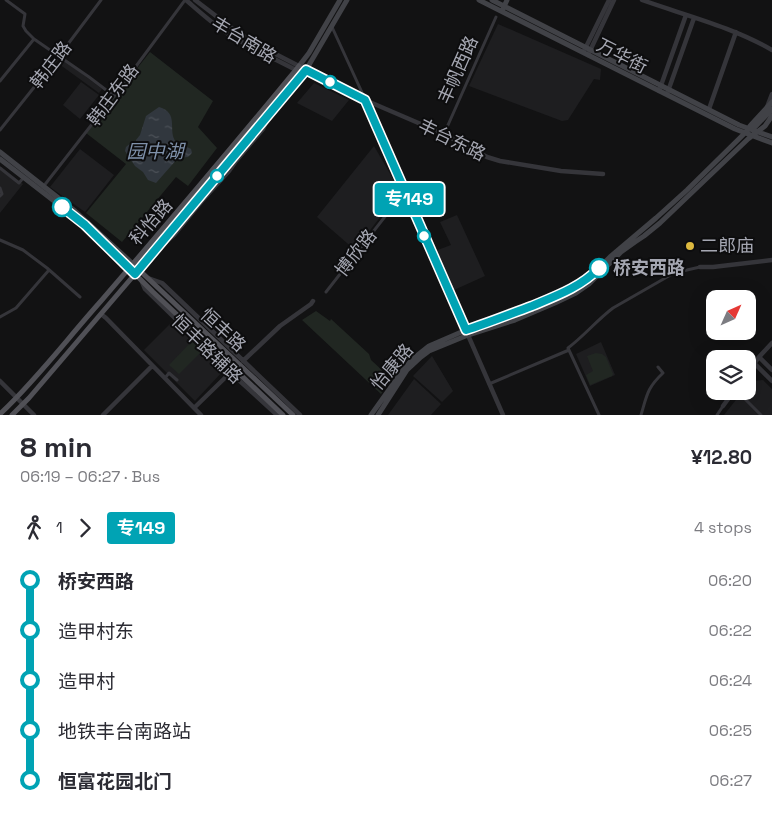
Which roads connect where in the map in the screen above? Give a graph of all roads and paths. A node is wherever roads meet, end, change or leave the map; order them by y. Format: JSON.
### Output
{"nodes":[{"id":1,"x":6,"y":0,"type":"edge"},
{"id":2,"x":101,"y":0,"type":"edge"},
{"id":3,"x":185,"y":0,"type":"edge"},
{"id":4,"x":195,"y":0,"type":"edge"},
{"id":5,"x":340,"y":0,"type":"edge"},
{"id":6,"x":348,"y":0,"type":"edge"},
{"id":7,"x":479,"y":0,"type":"edge"},
{"id":8,"x":492,"y":0,"type":"edge"},
{"id":9,"x":507,"y":0,"type":"edge"},
{"id":10,"x":609,"y":0,"type":"edge"},
{"id":11,"x":614,"y":0,"type":"edge"},
{"id":12,"x":642,"y":0,"type":"edge"},
{"id":13,"x":500,"y":6,"type":"edge"},
{"id":14,"x":686,"y":15,"type":"junction"},
{"id":15,"x":496,"y":17,"type":"dead end"},
{"id":16,"x":694,"y":18,"type":"junction"},
{"id":17,"x":332,"y":27,"type":"junction"},
{"id":18,"x":736,"y":32,"type":"junction"},
{"id":19,"x":34,"y":39,"type":"junction"},
{"id":20,"x":772,"y":50,"type":"edge"},
{"id":21,"x":587,"y":51,"type":"junction"},
{"id":22,"x":59,"y":56,"type":"junction"},
{"id":23,"x":298,"y":68,"type":"junction"},
{"id":24,"x":306,"y":70,"type":"junction"},
{"id":25,"x":0,"y":81,"type":"edge"},
{"id":26,"x":660,"y":88,"type":"junction"},
{"id":27,"x":668,"y":92,"type":"junction"},
{"id":28,"x":772,"y":94,"type":"edge"},
{"id":29,"x":114,"y":96,"type":"junction"},
{"id":30,"x":365,"y":100,"type":"junction"},
{"id":31,"x":772,"y":102,"type":"edge"},
{"id":32,"x":709,"y":110,"type":"junction"},
{"id":33,"x":769,"y":110,"type":"edge"},
{"id":34,"x":772,"y":116,"type":"edge"},
{"id":35,"x":772,"y":121,"type":"edge"},
{"id":36,"x":765,"y":126,"type":"junction"},
{"id":37,"x":0,"y":130,"type":"edge"},
{"id":38,"x":747,"y":132,"type":"junction"},
{"id":39,"x":757,"y":132,"type":"junction"},
{"id":40,"x":444,"y":134,"type":"junction"},
{"id":41,"x":752,"y":136,"type":"junction"},
{"id":42,"x":772,"y":137,"type":"edge"},
{"id":43,"x":772,"y":143,"type":"edge"},
{"id":44,"x":0,"y":152,"type":"edge"},
{"id":45,"x":0,"y":159,"type":"edge"},
{"id":46,"x":0,"y":168,"type":"edge"},
{"id":47,"x":603,"y":174,"type":"dead end"},
{"id":48,"x":24,"y":177,"type":"junction"},
{"id":49,"x":0,"y":188,"type":"edge"},
{"id":50,"x":42,"y":188,"type":"junction"},
{"id":51,"x":405,"y":191,"type":"junction"},
{"id":52,"x":0,"y":196,"type":"edge"},
{"id":53,"x":0,"y":240,"type":"edge"},
{"id":54,"x":772,"y":260,"type":"edge"},
{"id":55,"x":131,"y":266,"type":"junction"},
{"id":56,"x":700,"y":266,"type":"joint"},
{"id":57,"x":49,"y":270,"type":"junction"},
{"id":58,"x":137,"y":271,"type":"junction"},
{"id":59,"x":326,"y":292,"type":"dead end"},
{"id":60,"x":80,"y":297,"type":"dead end"},
{"id":61,"x":313,"y":300,"type":"dead end"},
{"id":62,"x":100,"y":314,"type":"junction"},
{"id":63,"x":0,"y":316,"type":"edge"},
{"id":64,"x":467,"y":332,"type":"junction"},
{"id":65,"x":772,"y":344,"type":"edge"},
{"id":66,"x":569,"y":349,"type":"junction"},
{"id":67,"x":759,"y":357,"type":"junction"},
{"id":68,"x":756,"y":361,"type":"edge"},
{"id":69,"x":241,"y":362,"type":"junction"},
{"id":70,"x":756,"y":365,"type":"edge"},
{"id":71,"x":152,"y":366,"type":"junction"},
{"id":72,"x":658,"y":366,"type":"dead end"},
{"id":73,"x":772,"y":370,"type":"edge"},
{"id":74,"x":232,"y":371,"type":"junction"},
{"id":75,"x":164,"y":378,"type":"junction"},
{"id":76,"x":176,"y":380,"type":"dead end"},
{"id":77,"x":772,"y":380,"type":"edge"},
{"id":78,"x":0,"y":381,"type":"edge"},
{"id":79,"x":489,"y":384,"type":"junction"},
{"id":80,"x":17,"y":398,"type":"junction"},
{"id":81,"x":728,"y":400,"type":"edge"},
{"id":82,"x":745,"y":400,"type":"edge"},
{"id":83,"x":23,"y":404,"type":"junction"},
{"id":84,"x":723,"y":406,"type":"joint"},
{"id":85,"x":194,"y":408,"type":"junction"},
{"id":86,"x":598,"y":413,"type":"edge"},
{"id":87,"x":0,"y":414,"type":"edge"},
{"id":88,"x":12,"y":415,"type":"edge"},
{"id":89,"x":34,"y":415,"type":"edge"},
{"id":90,"x":103,"y":415,"type":"edge"},
{"id":91,"x":201,"y":415,"type":"edge"},
{"id":92,"x":277,"y":415,"type":"edge"},
{"id":93,"x":283,"y":415,"type":"edge"},
{"id":94,"x":294,"y":415,"type":"edge"},
{"id":95,"x":300,"y":415,"type":"edge"},
{"id":96,"x":371,"y":415,"type":"edge"},
{"id":97,"x":378,"y":415,"type":"edge"},
{"id":98,"x":503,"y":415,"type":"edge"},
{"id":99,"x":641,"y":415,"type":"edge"},
{"id":100,"x":717,"y":415,"type":"edge"},
{"id":101,"x":761,"y":415,"type":"edge"}],
"edges":[{"from":1,"to":19,"type":"street"},
{"from":2,"to":22,"type":"street","name":"韩庄路"},
{"from":3,"to":23,"type":"street","name":"丰台南路"},
{"from":3,"to":29,"type":"street","name":"韩庄东路"},
{"from":4,"to":23,"type":"street","name":"丰台南路"},
{"from":5,"to":23,"type":"main road"},
{"from":6,"to":17,"type":"main road"},
{"from":7,"to":13,"type":"main road","name":"万华街"},
{"from":8,"to":13,"type":"main road","name":"万华街"},
{"from":9,"to":13,"type":"main road"},
{"from":10,"to":21,"type":"street"},
{"from":11,"to":21,"type":"street"},
{"from":12,"to":14,"type":"street"},
{"from":13,"to":21,"type":"main road","name":"万华街"},
{"from":14,"to":16,"type":"street"},
{"from":14,"to":26,"type":"street"},
{"from":15,"to":40,"type":"street","name":"丰帆西路"},
{"from":16,"to":18,"type":"street"},
{"from":16,"to":27,"type":"street"},
{"from":17,"to":24,"type":"main road"},
{"from":17,"to":30,"type":"street"},
{"from":18,"to":20,"type":"street"},
{"from":18,"to":32,"type":"street"},
{"from":19,"to":22,"type":"street"},
{"from":19,"to":25,"type":"street"},
{"from":21,"to":26,"type":"main road","name":"万华街"},
{"from":22,"to":29,"type":"street"},
{"from":22,"to":37,"type":"street","name":"韩庄路"},
{"from":23,"to":24,"type":"street","name":"丰台南路"},
{"from":23,"to":55,"type":"main road","name":"科怡路"},
{"from":24,"to":30,"type":"street","name":"丰台南路"},
{"from":24,"to":58,"type":"main road","name":"科怡路"},
{"from":26,"to":27,"type":"main road","name":"万华街"},
{"from":27,"to":32,"type":"main road","name":"万华街"},
{"from":27,"to":38,"type":"main road","name":"万华街"},
{"from":28,"to":33,"type":"street"},
{"from":29,"to":50,"type":"street","name":"韩庄东路"},
{"from":30,"to":40,"type":"street","name":"丰台东路"},
{"from":30,"to":51,"type":"street"},
{"from":31,"to":33,"type":"main road"},
{"from":32,"to":38,"type":"main road","name":"万华街"},
{"from":33,"to":38,"type":"main road"},
{"from":34,"to":36,"type":"main road"},
{"from":35,"to":36,"type":"main road"},
{"from":36,"to":39,"type":"main road"},
{"from":38,"to":39,"type":"main road","name":"万华街"},
{"from":38,"to":41,"type":"main road","name":"万华街"},
{"from":38,"to":64,"type":"main road"},
{"from":39,"to":41,"type":"main road"},
{"from":39,"to":42,"type":"main road","name":"万华街"},
{"from":40,"to":47,"type":"street","name":"丰台东路"},
{"from":41,"to":43,"type":"main road","name":"万华街"},
{"from":41,"to":64,"type":"main road"},
{"from":44,"to":50,"type":"main road"},
{"from":45,"to":48,"type":"main road"},
{"from":46,"to":48,"type":"street"},
{"from":48,"to":50,"type":"main road"},
{"from":49,"to":52,"type":"street"},
{"from":50,"to":55,"type":"main road"},
{"from":51,"to":59,"type":"street","name":"博欣路"},
{"from":51,"to":64,"type":"street"},
{"from":53,"to":57,"type":"street"},
{"from":54,"to":56,"type":"street"},
{"from":55,"to":58,"type":"main road","name":"恒丰路"},
{"from":55,"to":80,"type":"main road","name":"科怡路"},
{"from":56,"to":66,"type":"street"},
{"from":57,"to":60,"type":"street"},
{"from":57,"to":63,"type":"street"},
{"from":58,"to":62,"type":"main road","name":"科怡路"},
{"from":58,"to":69,"type":"main road","name":"恒丰路"},
{"from":58,"to":74,"type":"main road","name":"恒丰路"},
{"from":61,"to":69,"type":"street"},
{"from":62,"to":71,"type":"street"},
{"from":62,"to":83,"type":"main road","name":"科怡路"},
{"from":64,"to":79,"type":"street"},
{"from":64,"to":96,"type":"main road","name":"怡康路"},
{"from":64,"to":97,"type":"main road","name":"怡康路"},
{"from":65,"to":67,"type":"street"},
{"from":66,"to":79,"type":"street"},
{"from":66,"to":86,"type":"street"},
{"from":67,"to":68,"type":"street"},
{"from":67,"to":73,"type":"street"},
{"from":69,"to":74,"type":"street"},
{"from":69,"to":94,"type":"main road","name":"恒丰路"},
{"from":69,"to":95,"type":"street","name":"恒丰路辅路"},
{"from":70,"to":77,"type":"street"},
{"from":71,"to":75,"type":"street"},
{"from":71,"to":90,"type":"street"},
{"from":72,"to":99,"type":"street"},
{"from":74,"to":85,"type":"street"},
{"from":74,"to":92,"type":"street","name":"恒丰路辅路"},
{"from":74,"to":93,"type":"main road","name":"恒丰路"},
{"from":75,"to":76,"type":"street"},
{"from":75,"to":85,"type":"street"},
{"from":78,"to":80,"type":"street"},
{"from":79,"to":98,"type":"street"},
{"from":80,"to":83,"type":"street"},
{"from":80,"to":87,"type":"main road","name":"科怡路"},
{"from":81,"to":84,"type":"street"},
{"from":82,"to":101,"type":"street"},
{"from":83,"to":88,"type":"main road","name":"科怡路"},
{"from":83,"to":89,"type":"street"},
{"from":84,"to":100,"type":"street"},
{"from":85,"to":91,"type":"street"}]}
